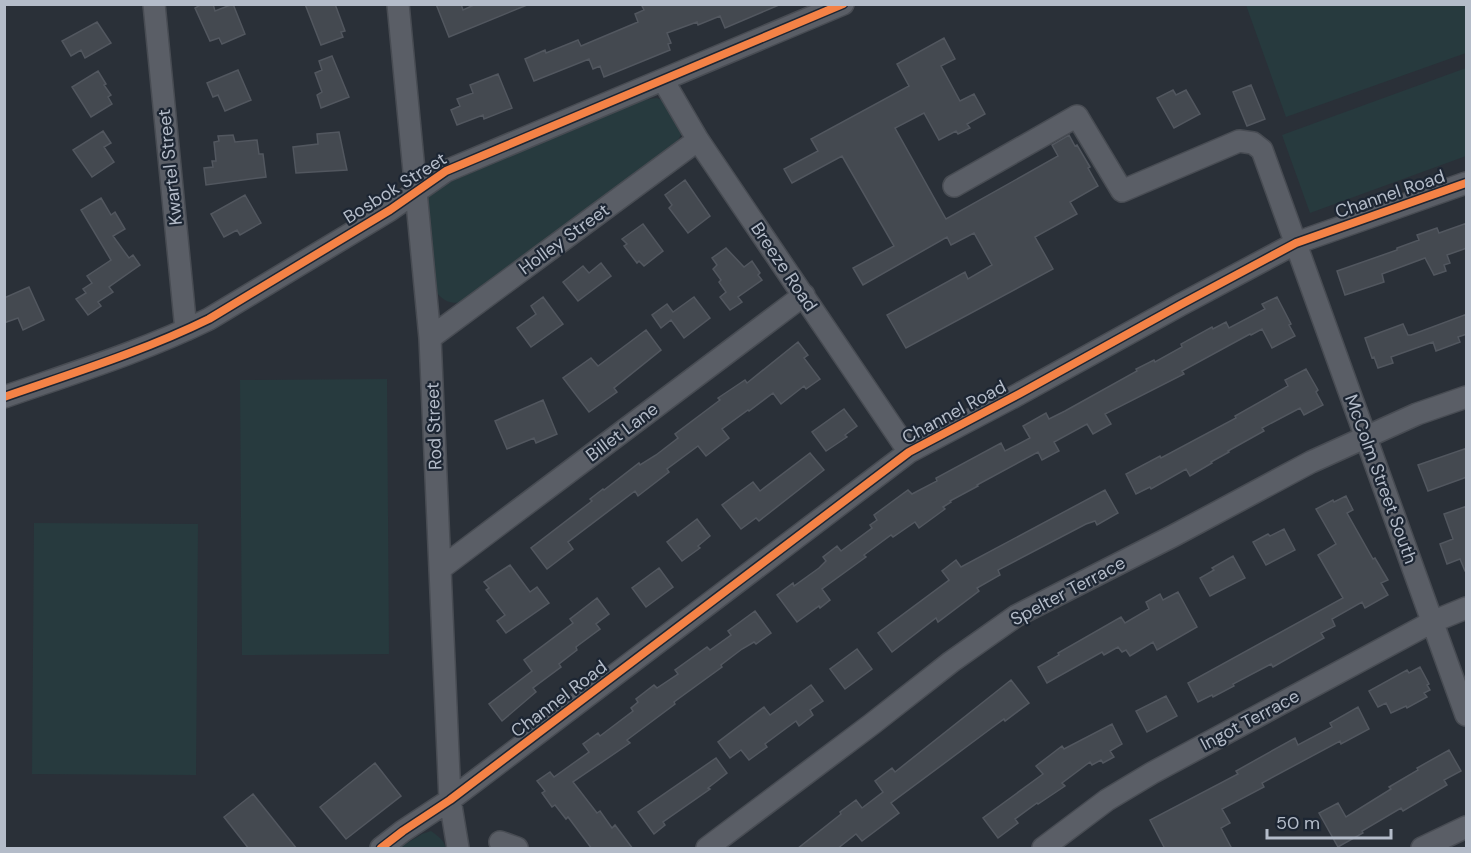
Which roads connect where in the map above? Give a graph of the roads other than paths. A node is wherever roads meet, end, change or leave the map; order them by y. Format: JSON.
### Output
{"nodes":[{"id":1,"x":154,"y":4,"type":"edge"},
{"id":2,"x":398,"y":4,"type":"edge"},
{"id":3,"x":843,"y":4,"type":"edge"},
{"id":4,"x":663,"y":80,"type":"junction"},
{"id":5,"x":698,"y":140,"type":"junction"},
{"id":6,"x":1467,"y":183,"type":"edge"},
{"id":7,"x":954,"y":186,"type":"dead end"},
{"id":8,"x":416,"y":192,"type":"junction"},
{"id":9,"x":1296,"y":243,"type":"junction"},
{"id":10,"x":804,"y":295,"type":"junction"},
{"id":11,"x":186,"y":330,"type":"junction"},
{"id":12,"x":430,"y":338,"type":"junction"},
{"id":13,"x":4,"y":397,"type":"edge"},
{"id":14,"x":1467,"y":397,"type":"edge"},
{"id":15,"x":1366,"y":436,"type":"junction"},
{"id":16,"x":909,"y":452,"type":"junction"},
{"id":17,"x":440,"y":569,"type":"junction"},
{"id":18,"x":1467,"y":608,"type":"edge"},
{"id":19,"x":1432,"y":622,"type":"junction"},
{"id":20,"x":1467,"y":715,"type":"edge"},
{"id":21,"x":450,"y":800,"type":"junction"},
{"id":22,"x":1467,"y":827,"type":"edge"},
{"id":23,"x":381,"y":849,"type":"edge"},
{"id":24,"x":458,"y":849,"type":"edge"},
{"id":25,"x":707,"y":849,"type":"edge"},
{"id":26,"x":1043,"y":849,"type":"edge"},
{"id":27,"x":1422,"y":849,"type":"edge"}],
"edges":[{"from":1,"to":11,"type":"street","name":"Kwartel Street"},
{"from":2,"to":8,"type":"street","name":"Rod Street"},
{"from":3,"to":4,"type":"street","name":"Bosbok Street"},
{"from":4,"to":5,"type":"street","name":"Breeze Road"},
{"from":4,"to":8,"type":"street","name":"Bosbok Street"},
{"from":5,"to":10,"type":"street","name":"Breeze Road"},
{"from":5,"to":12,"type":"street","name":"Holley Street"},
{"from":6,"to":9,"type":"street","name":"Channel Road"},
{"from":7,"to":9,"type":"street","name":"McColm Street South"},
{"from":8,"to":11,"type":"street","name":"Bosbok Street"},
{"from":8,"to":12,"type":"street","name":"Rod Street"},
{"from":9,"to":15,"type":"street","name":"McColm Street South"},
{"from":9,"to":16,"type":"street","name":"Channel Road"},
{"from":10,"to":16,"type":"street","name":"Breeze Road"},
{"from":10,"to":17,"type":"street","name":"Billet Lane"},
{"from":11,"to":13,"type":"street","name":"Bosbok Street"},
{"from":12,"to":17,"type":"street","name":"Rod Street"},
{"from":14,"to":15,"type":"street","name":"Spelter Terrace"},
{"from":15,"to":19,"type":"street","name":"McColm Street South"},
{"from":15,"to":25,"type":"street","name":"Spelter Terrace"},
{"from":16,"to":21,"type":"street","name":"Channel Road"},
{"from":17,"to":21,"type":"street","name":"Rod Street"},
{"from":18,"to":19,"type":"street","name":"Ingot Terrace"},
{"from":19,"to":20,"type":"street","name":"McColm Street South"},
{"from":19,"to":26,"type":"street","name":"Ingot Terrace"},
{"from":21,"to":23,"type":"street","name":"Channel Road"},
{"from":21,"to":24,"type":"street","name":"Rod Street"},
{"from":22,"to":27,"type":"street"}]}
